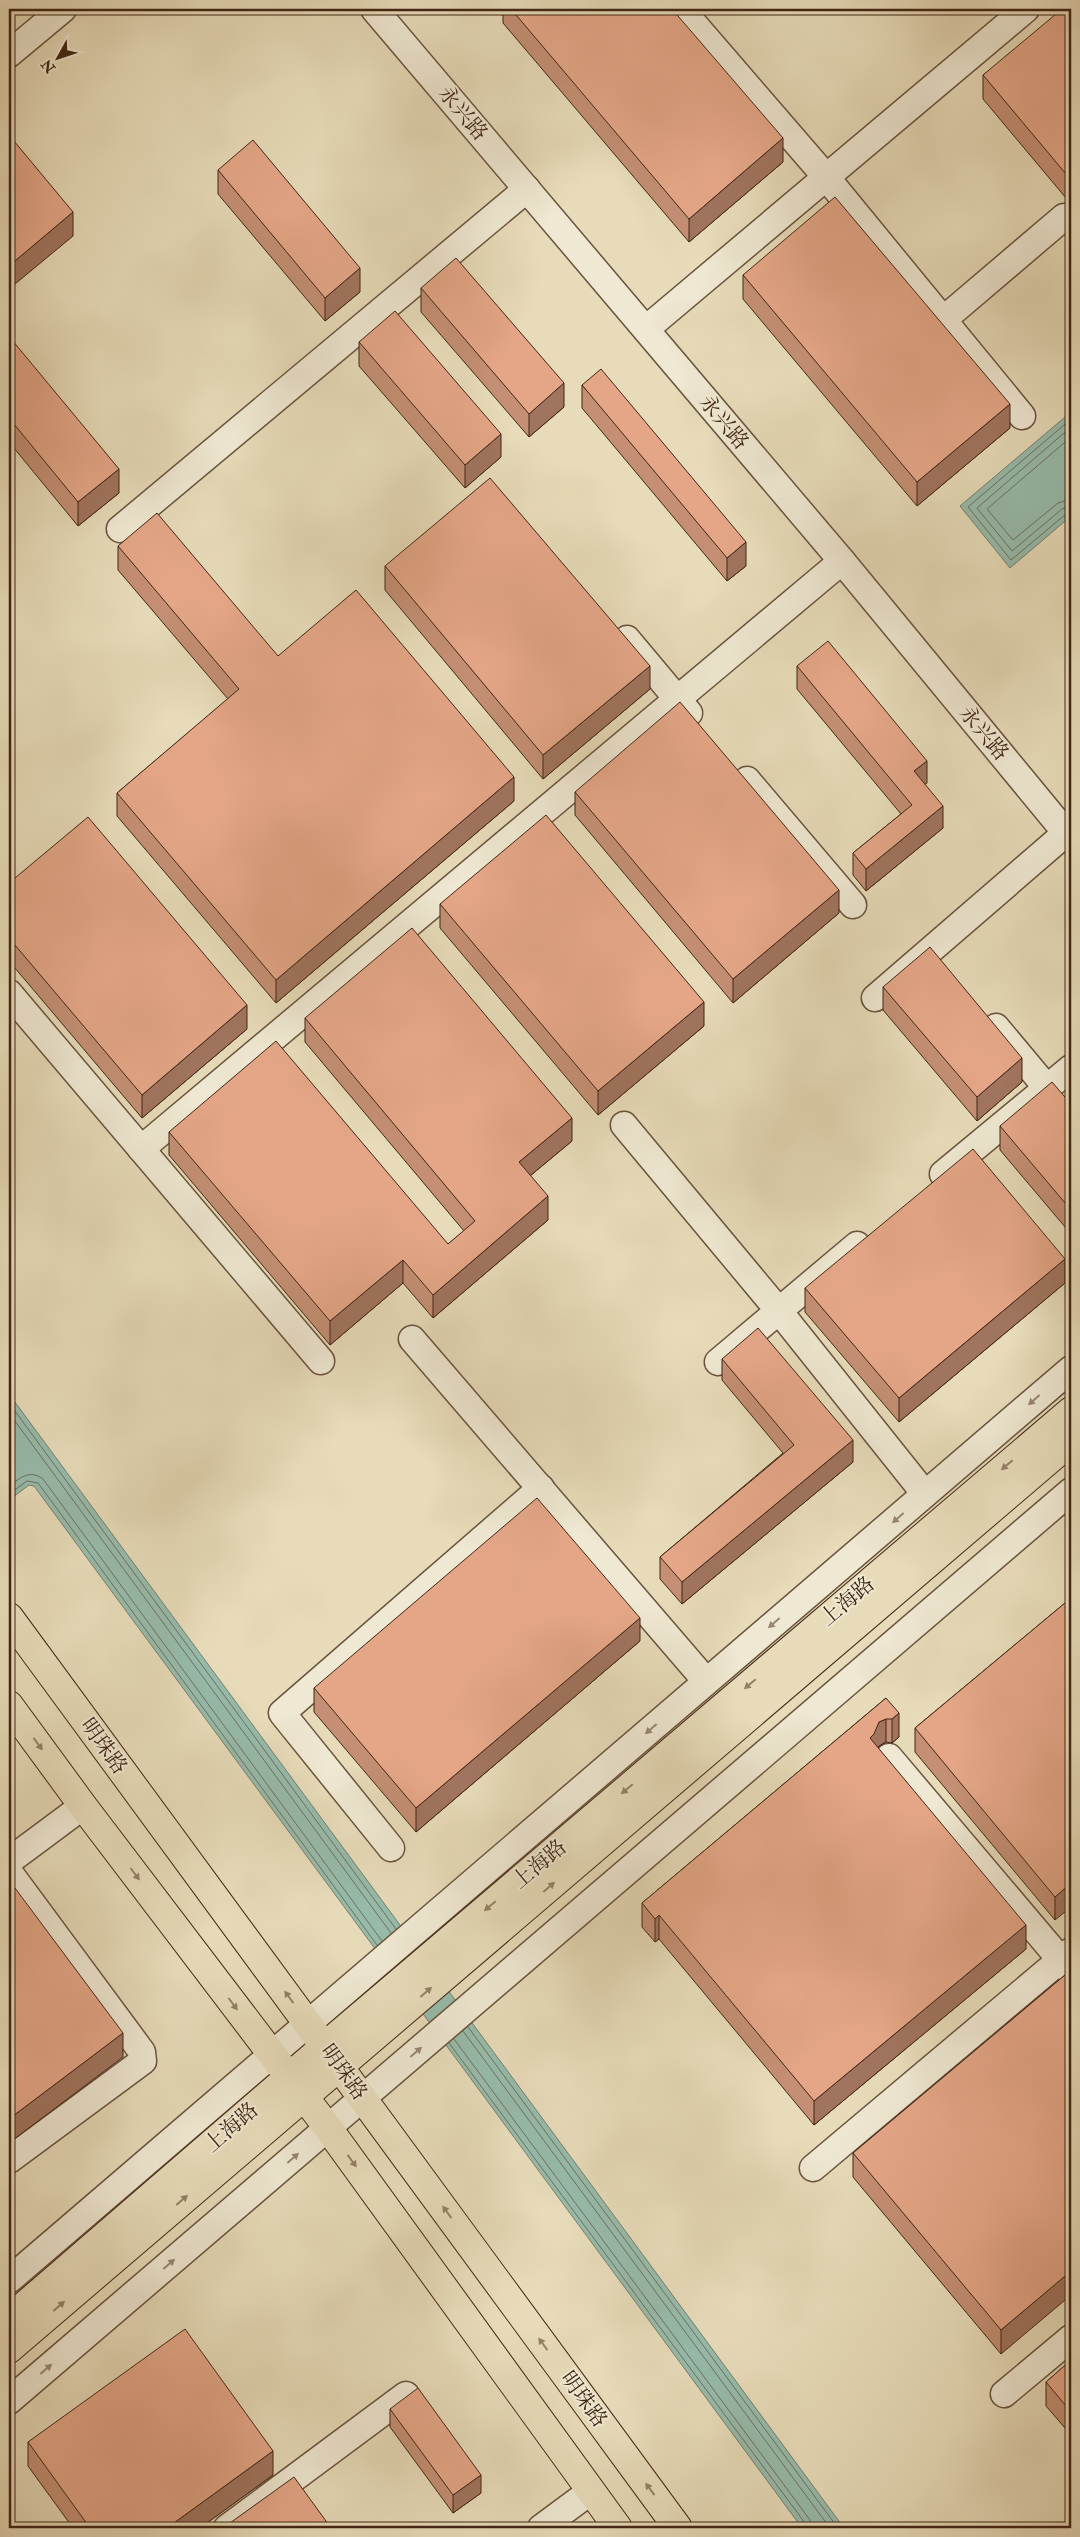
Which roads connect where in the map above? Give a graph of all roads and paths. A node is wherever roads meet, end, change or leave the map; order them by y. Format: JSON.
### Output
{"nodes":[{"id":1,"x":64,"y":9,"type":"edge"},
{"id":2,"x":374,"y":9,"type":"edge"},
{"id":3,"x":681,"y":9,"type":"edge"},
{"id":4,"x":1026,"y":9,"type":"edge"},
{"id":5,"x":9,"y":54,"type":"edge"},
{"id":6,"x":826,"y":177,"type":"junction"},
{"id":7,"x":527,"y":189,"type":"junction"},
{"id":8,"x":1064,"y":216,"type":"dead end"},
{"id":9,"x":943,"y":320,"type":"junction"},
{"id":10,"x":646,"y":329,"type":"junction"},
{"id":11,"x":1022,"y":416,"type":"dead end"},
{"id":12,"x":120,"y":529,"type":"dead end"},
{"id":13,"x":842,"y":561,"type":"junction"},
{"id":14,"x":614,"y":624,"type":"edge"},
{"id":15,"x":677,"y":699,"type":"junction"},
{"id":16,"x":702,"y":728,"type":"edge"},
{"id":17,"x":734,"y":765,"type":"edge"},
{"id":18,"x":1069,"y":836,"type":"edge"},
{"id":19,"x":853,"y":905,"type":"dead end"},
{"id":20,"x":931,"y":949,"type":"junction"},
{"id":21,"x":949,"y":971,"type":"edge"},
{"id":22,"x":9,"y":993,"type":"edge"},
{"id":23,"x":875,"y":998,"type":"dead end"},
{"id":24,"x":980,"y":1008,"type":"edge"},
{"id":25,"x":1071,"y":1068,"type":"edge"},
{"id":26,"x":1047,"y":1088,"type":"junction"},
{"id":27,"x":624,"y":1125,"type":"dead end"},
{"id":28,"x":141,"y":1149,"type":"junction"},
{"id":29,"x":922,"y":1192,"type":"edge"},
{"id":30,"x":857,"y":1245,"type":"edge"},
{"id":31,"x":779,"y":1311,"type":"junction"},
{"id":32,"x":412,"y":1339,"type":"dead end"},
{"id":33,"x":321,"y":1361,"type":"dead end"},
{"id":34,"x":718,"y":1362,"type":"dead end"},
{"id":35,"x":1071,"y":1369,"type":"edge"},
{"id":36,"x":1071,"y":1411,"type":"edge"},
{"id":37,"x":1071,"y":1440,"type":"edge"},
{"id":38,"x":541,"y":1488,"type":"junction"},
{"id":39,"x":1071,"y":1491,"type":"edge"},
{"id":40,"x":925,"y":1494,"type":"junction"},
{"id":41,"x":9,"y":1617,"type":"edge"},
{"id":42,"x":706,"y":1681,"type":"junction"},
{"id":43,"x":9,"y":1705,"type":"edge"},
{"id":44,"x":889,"y":1758,"type":"edge"},
{"id":45,"x":83,"y":1806,"type":"junction"},
{"id":46,"x":391,"y":1848,"type":"dead end"},
{"id":47,"x":9,"y":1861,"type":"edge"},
{"id":48,"x":9,"y":1872,"type":"edge"},
{"id":49,"x":1068,"y":1961,"type":"edge"},
{"id":50,"x":308,"y":2023,"type":"junction"},
{"id":51,"x":272,"y":2054,"type":"junction"},
{"id":52,"x":332,"y":2056,"type":"junction"},
{"id":53,"x":296,"y":2087,"type":"junction"},
{"id":54,"x":363,"y":2097,"type":"junction"},
{"id":55,"x":328,"y":2128,"type":"junction"},
{"id":56,"x":9,"y":2160,"type":"edge"},
{"id":57,"x":813,"y":2168,"type":"dead end"},
{"id":58,"x":9,"y":2280,"type":"edge"},
{"id":59,"x":9,"y":2320,"type":"edge"},
{"id":60,"x":1071,"y":2338,"type":"edge"},
{"id":61,"x":9,"y":2349,"type":"edge"},
{"id":62,"x":1004,"y":2394,"type":"dead end"},
{"id":63,"x":406,"y":2395,"type":"edge"},
{"id":64,"x":9,"y":2401,"type":"edge"},
{"id":65,"x":591,"y":2491,"type":"junction"},
{"id":66,"x":226,"y":2528,"type":"edge"},
{"id":67,"x":541,"y":2528,"type":"edge"},
{"id":68,"x":618,"y":2528,"type":"edge"},
{"id":69,"x":678,"y":2528,"type":"edge"}],
"edges":[{"from":1,"to":5,"type":"street"},
{"from":2,"to":7,"type":"street","name":"永兴路"},
{"from":3,"to":6,"type":"street"},
{"from":4,"to":6,"type":"street"},
{"from":6,"to":9,"type":"street"},
{"from":6,"to":10,"type":"street"},
{"from":7,"to":10,"type":"street","name":"永兴路"},
{"from":7,"to":12,"type":"street"},
{"from":8,"to":9,"type":"street"},
{"from":9,"to":11,"type":"street"},
{"from":10,"to":13,"type":"street","name":"永兴路"},
{"from":13,"to":15,"type":"street"},
{"from":13,"to":18,"type":"street","name":"永兴路"},
{"from":14,"to":15,"type":"street"},
{"from":15,"to":16,"type":"street"},
{"from":15,"to":28,"type":"street"},
{"from":17,"to":19,"type":"street"},
{"from":18,"to":20,"type":"street"},
{"from":20,"to":21,"type":"street"},
{"from":20,"to":23,"type":"street"},
{"from":22,"to":28,"type":"street"},
{"from":24,"to":26,"type":"street"},
{"from":25,"to":26,"type":"street"},
{"from":26,"to":29,"type":"street"},
{"from":27,"to":31,"type":"street"},
{"from":28,"to":33,"type":"street"},
{"from":30,"to":31,"type":"street"},
{"from":31,"to":34,"type":"street"},
{"from":31,"to":40,"type":"street"},
{"from":32,"to":38,"type":"street"},
{"from":35,"to":40,"type":"street","one_way":true},
{"from":36,"to":52,"type":"main road","name":"上海路","one_way":true},
{"from":52,"to":37,"type":"main road","name":"上海路","one_way":true},
{"from":38,"to":42,"type":"street"},
{"from":38,"to":46,"type":"street"},
{"from":54,"to":39,"type":"street","one_way":true},
{"from":40,"to":42,"type":"street","one_way":true},
{"from":50,"to":41,"type":"main road","name":"明珠路","one_way":true},
{"from":42,"to":50,"type":"street","one_way":true},
{"from":43,"to":45,"type":"main road","one_way":true},
{"from":44,"to":49,"type":"street"},
{"from":45,"to":47,"type":"street"},
{"from":45,"to":51,"type":"main road","one_way":true},
{"from":48,"to":56,"type":"street"},
{"from":49,"to":57,"type":"street"},
{"from":50,"to":51,"type":"street"},
{"from":50,"to":52,"type":"main road","name":"明珠路"},
{"from":51,"to":53,"type":"main road"},
{"from":51,"to":58,"type":"street"},
{"from":52,"to":53,"type":"main road","name":"上海路"},
{"from":52,"to":54,"type":"main road","name":"明珠路"},
{"from":53,"to":55,"type":"main road"},
{"from":53,"to":59,"type":"main road","name":"上海路"},
{"from":61,"to":53,"type":"main road","name":"上海路","one_way":true},
{"from":54,"to":55,"type":"street"},
{"from":69,"to":54,"type":"main road","name":"明珠路","one_way":true},
{"from":64,"to":55,"type":"street","one_way":true},
{"from":55,"to":65,"type":"main road","one_way":true},
{"from":60,"to":62,"type":"street"},
{"from":63,"to":66,"type":"street"},
{"from":65,"to":67,"type":"street"},
{"from":65,"to":68,"type":"main road"}]}
